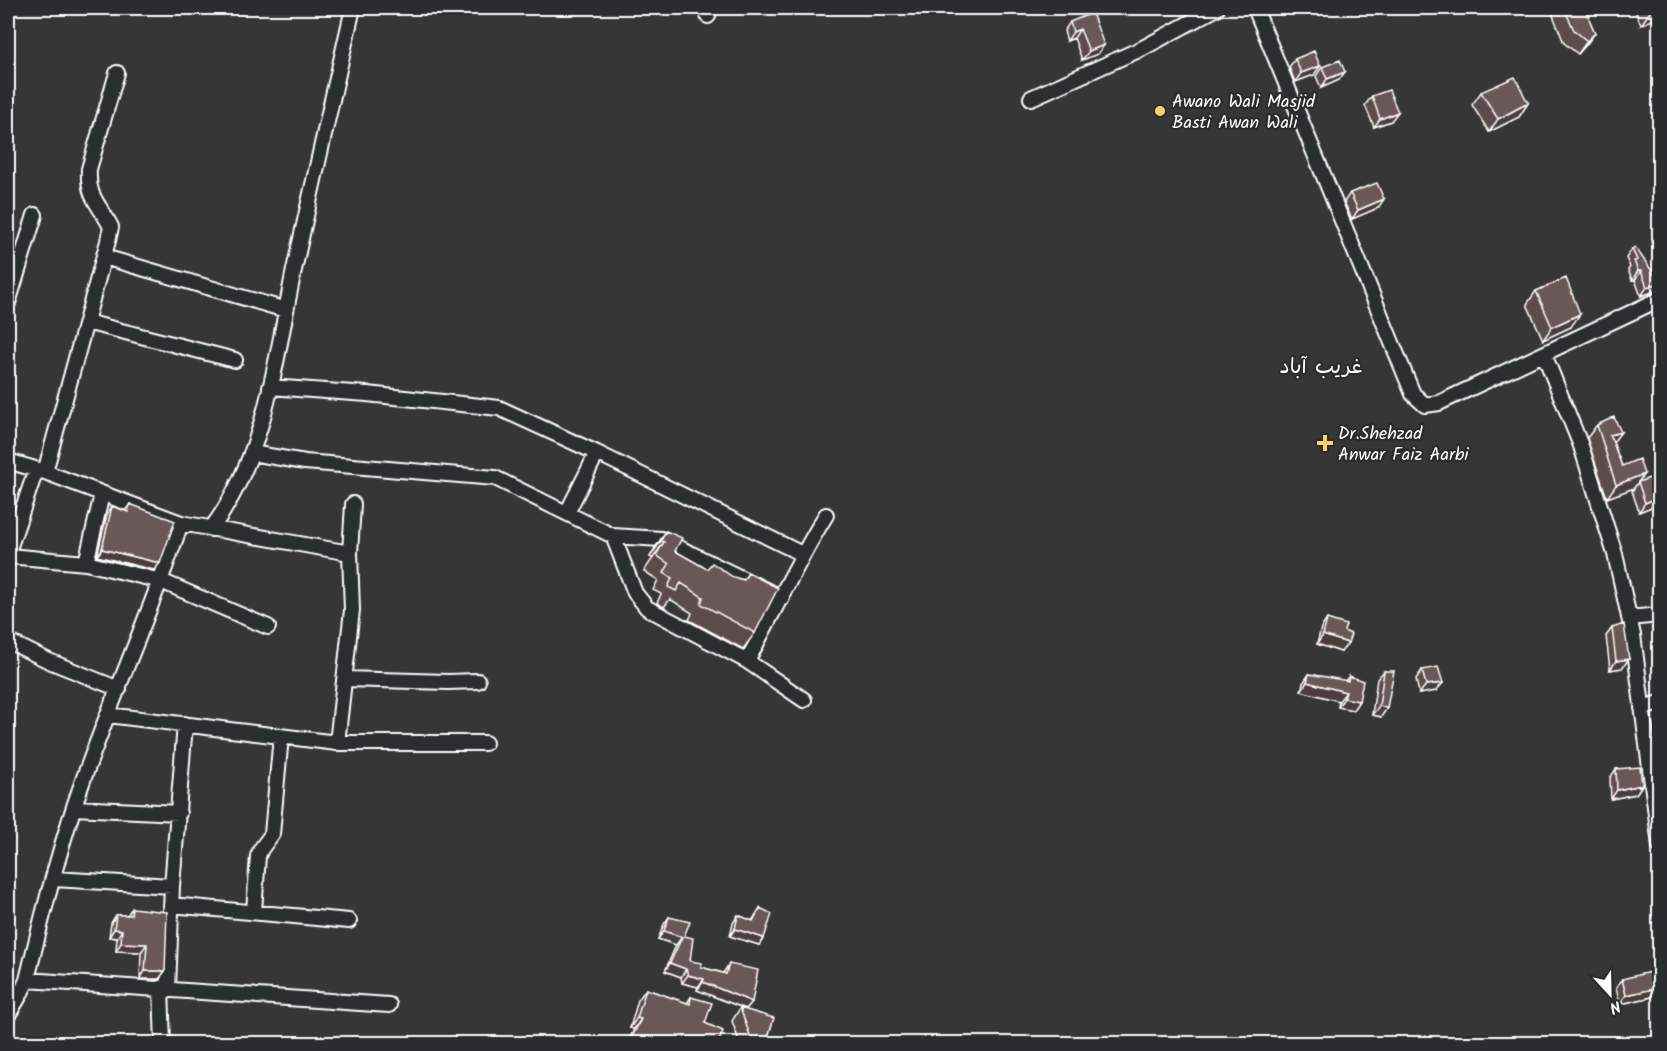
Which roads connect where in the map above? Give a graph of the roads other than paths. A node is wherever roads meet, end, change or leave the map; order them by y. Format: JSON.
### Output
{"nodes":[{"id":1,"x":353,"y":8,"type":"edge"},
{"id":2,"x":1217,"y":8,"type":"edge"},
{"id":3,"x":1255,"y":8,"type":"edge"},
{"id":4,"x":117,"y":73,"type":"dead end"},
{"id":5,"x":1031,"y":98,"type":"dead end"},
{"id":6,"x":35,"y":215,"type":"dead end"},
{"id":7,"x":104,"y":257,"type":"junction"},
{"id":8,"x":1659,"y":298,"type":"edge"},
{"id":9,"x":8,"y":303,"type":"edge"},
{"id":10,"x":286,"y":310,"type":"junction"},
{"id":11,"x":86,"y":322,"type":"junction"},
{"id":12,"x":1544,"y":354,"type":"junction"},
{"id":13,"x":235,"y":360,"type":"dead end"},
{"id":14,"x":270,"y":387,"type":"junction"},
{"id":15,"x":251,"y":453,"type":"junction"},
{"id":16,"x":597,"y":453,"type":"junction"},
{"id":17,"x":8,"y":461,"type":"edge"},
{"id":18,"x":41,"y":471,"type":"junction"},
{"id":19,"x":102,"y":494,"type":"junction"},
{"id":20,"x":352,"y":504,"type":"dead end"},
{"id":21,"x":567,"y":513,"type":"junction"},
{"id":22,"x":826,"y":515,"type":"dead end"},
{"id":23,"x":181,"y":523,"type":"junction"},
{"id":24,"x":211,"y":529,"type":"junction"},
{"id":25,"x":613,"y":536,"type":"junction"},
{"id":26,"x":350,"y":553,"type":"junction"},
{"id":27,"x":8,"y":554,"type":"edge"},
{"id":28,"x":802,"y":554,"type":"junction"},
{"id":29,"x":86,"y":563,"type":"junction"},
{"id":30,"x":161,"y":581,"type":"junction"},
{"id":31,"x":782,"y":598,"type":"junction"},
{"id":32,"x":1659,"y":615,"type":"edge"},
{"id":33,"x":1629,"y":618,"type":"junction"},
{"id":34,"x":268,"y":627,"type":"dead end"},
{"id":35,"x":8,"y":641,"type":"edge"},
{"id":36,"x":747,"y":661,"type":"junction"},
{"id":37,"x":345,"y":679,"type":"junction"},
{"id":38,"x":478,"y":681,"type":"dead end"},
{"id":39,"x":119,"y":688,"type":"junction"},
{"id":40,"x":804,"y":700,"type":"dead end"},
{"id":41,"x":1659,"y":703,"type":"edge"},
{"id":42,"x":1642,"y":708,"type":"junction"},
{"id":43,"x":108,"y":715,"type":"junction"},
{"id":44,"x":186,"y":724,"type":"junction"},
{"id":45,"x":281,"y":736,"type":"junction"},
{"id":46,"x":337,"y":743,"type":"junction"},
{"id":47,"x":484,"y":743,"type":"dead end"},
{"id":48,"x":74,"y":808,"type":"junction"},
{"id":49,"x":179,"y":813,"type":"junction"},
{"id":50,"x":1659,"y":846,"type":"edge"},
{"id":51,"x":54,"y":879,"type":"junction"},
{"id":52,"x":172,"y":886,"type":"junction"},
{"id":53,"x":171,"y":905,"type":"junction"},
{"id":54,"x":254,"y":911,"type":"junction"},
{"id":55,"x":349,"y":921,"type":"dead end"},
{"id":56,"x":27,"y":980,"type":"junction"},
{"id":57,"x":164,"y":988,"type":"junction"},
{"id":58,"x":389,"y":1005,"type":"dead end"},
{"id":59,"x":8,"y":1015,"type":"edge"},
{"id":60,"x":163,"y":1044,"type":"edge"}],
"edges":[{"from":1,"to":10,"type":"street"},
{"from":2,"to":5,"type":"street"},
{"from":3,"to":12,"type":"street"},
{"from":4,"to":7,"type":"street"},
{"from":6,"to":9,"type":"street"},
{"from":7,"to":10,"type":"street"},
{"from":7,"to":11,"type":"street"},
{"from":8,"to":12,"type":"street"},
{"from":10,"to":14,"type":"street"},
{"from":11,"to":13,"type":"street"},
{"from":11,"to":18,"type":"street"},
{"from":12,"to":33,"type":"street"},
{"from":14,"to":15,"type":"street"},
{"from":14,"to":16,"type":"street"},
{"from":15,"to":21,"type":"street"},
{"from":15,"to":24,"type":"street"},
{"from":16,"to":21,"type":"street"},
{"from":16,"to":28,"type":"street"},
{"from":17,"to":18,"type":"street"},
{"from":18,"to":19,"type":"street"},
{"from":18,"to":27,"type":"street"},
{"from":19,"to":23,"type":"street"},
{"from":19,"to":29,"type":"street"},
{"from":20,"to":26,"type":"street"},
{"from":21,"to":25,"type":"street"},
{"from":22,"to":28,"type":"street"},
{"from":23,"to":24,"type":"street"},
{"from":23,"to":30,"type":"street"},
{"from":24,"to":26,"type":"street"},
{"from":25,"to":31,"type":"street"},
{"from":25,"to":36,"type":"street"},
{"from":26,"to":37,"type":"street"},
{"from":27,"to":29,"type":"street"},
{"from":28,"to":31,"type":"street"},
{"from":29,"to":30,"type":"street"},
{"from":30,"to":34,"type":"street"},
{"from":30,"to":39,"type":"street"},
{"from":31,"to":36,"type":"street"},
{"from":32,"to":33,"type":"street"},
{"from":33,"to":42,"type":"street"},
{"from":35,"to":39,"type":"street"},
{"from":36,"to":40,"type":"street"},
{"from":37,"to":38,"type":"street"},
{"from":37,"to":46,"type":"street"},
{"from":39,"to":43,"type":"street"},
{"from":41,"to":42,"type":"street"},
{"from":42,"to":50,"type":"street"},
{"from":43,"to":44,"type":"street"},
{"from":43,"to":48,"type":"street"},
{"from":44,"to":45,"type":"street"},
{"from":44,"to":49,"type":"street"},
{"from":45,"to":46,"type":"street"},
{"from":45,"to":54,"type":"street"},
{"from":46,"to":47,"type":"street"},
{"from":48,"to":49,"type":"street"},
{"from":48,"to":51,"type":"street"},
{"from":49,"to":52,"type":"street"},
{"from":51,"to":52,"type":"street"},
{"from":51,"to":56,"type":"street"},
{"from":52,"to":53,"type":"street"},
{"from":53,"to":54,"type":"street"},
{"from":53,"to":57,"type":"street"},
{"from":54,"to":55,"type":"street"},
{"from":56,"to":57,"type":"street"},
{"from":56,"to":59,"type":"street"},
{"from":57,"to":58,"type":"street"},
{"from":57,"to":60,"type":"street"}]}
